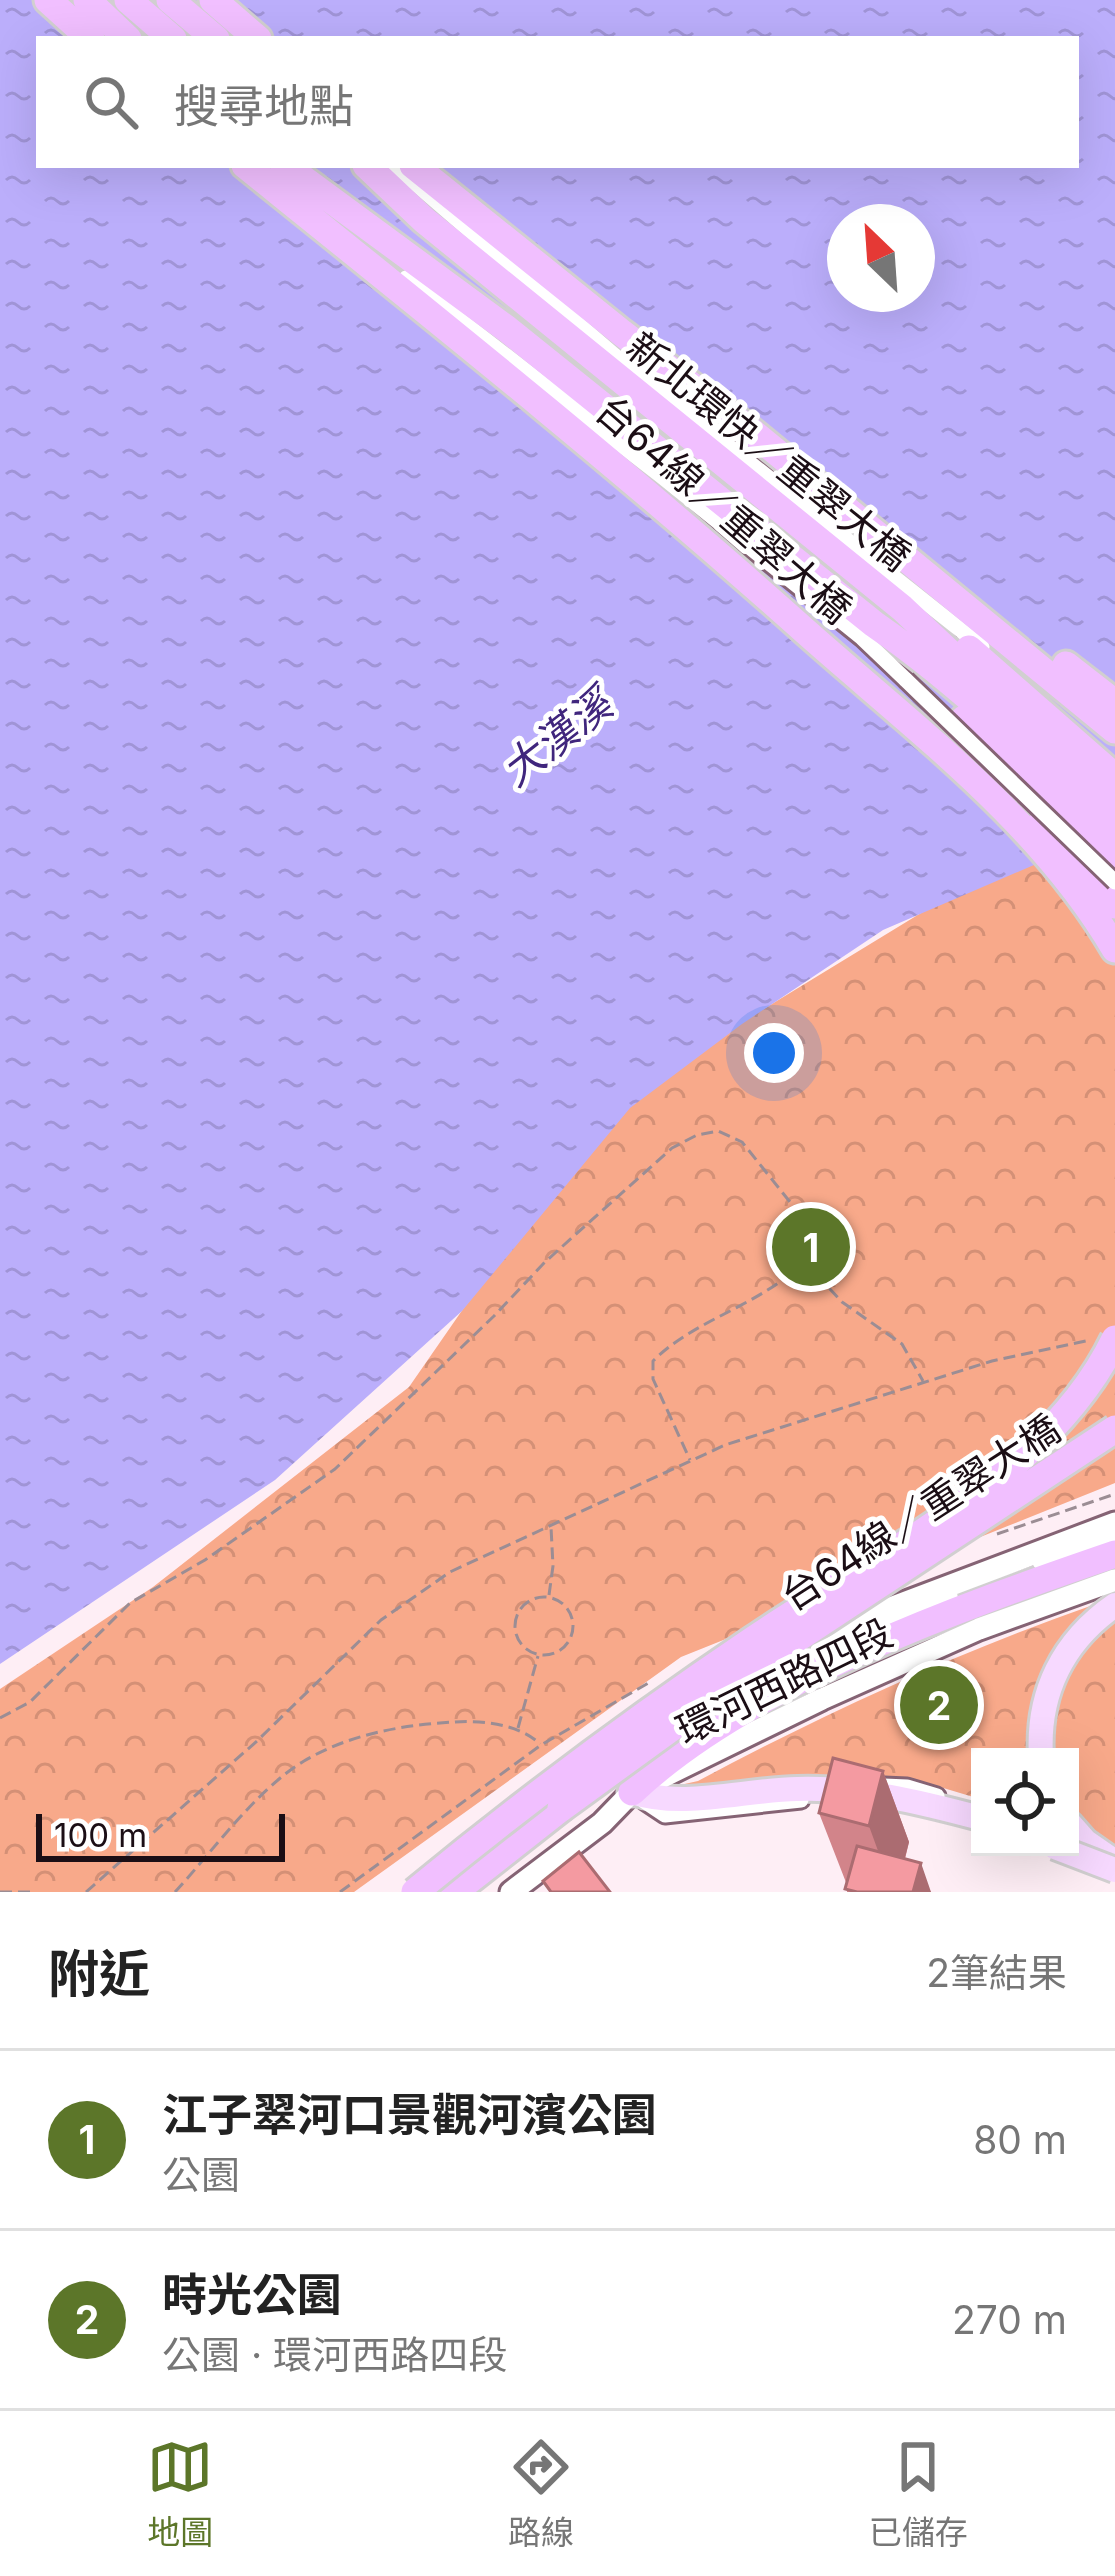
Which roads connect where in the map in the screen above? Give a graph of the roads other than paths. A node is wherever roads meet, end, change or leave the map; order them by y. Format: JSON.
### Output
{"nodes":[{"id":1,"x":48,"y":0,"type":"edge"},
{"id":2,"x":66,"y":0,"type":"edge"},
{"id":3,"x":87,"y":0,"type":"edge"},
{"id":4,"x":128,"y":0,"type":"edge"},
{"id":5,"x":145,"y":0,"type":"edge"},
{"id":6,"x":170,"y":0,"type":"edge"},
{"id":7,"x":197,"y":0,"type":"edge"},
{"id":8,"x":213,"y":0,"type":"edge"},
{"id":9,"x":88,"y":36,"type":"edge"},
{"id":10,"x":102,"y":36,"type":"edge"},
{"id":11,"x":125,"y":36,"type":"edge"},
{"id":12,"x":170,"y":36,"type":"edge"},
{"id":13,"x":184,"y":36,"type":"edge"},
{"id":14,"x":212,"y":36,"type":"edge"},
{"id":15,"x":240,"y":36,"type":"edge"},
{"id":16,"x":255,"y":36,"type":"edge"},
{"id":17,"x":249,"y":168,"type":"edge"},
{"id":18,"x":266,"y":168,"type":"edge"},
{"id":19,"x":288,"y":168,"type":"edge"},
{"id":20,"x":313,"y":168,"type":"edge"},
{"id":21,"x":353,"y":168,"type":"edge"},
{"id":22,"x":369,"y":168,"type":"edge"},
{"id":23,"x":397,"y":168,"type":"edge"},
{"id":24,"x":417,"y":168,"type":"edge"},
{"id":25,"x":424,"y":220,"type":"junction"},
{"id":26,"x":385,"y":236,"type":"junction"},
{"id":27,"x":878,"y":539,"type":"junction"},
{"id":28,"x":745,"y":574,"type":"junction"},
{"id":29,"x":902,"y":608,"type":"junction"},
{"id":30,"x":874,"y":624,"type":"junction"},
{"id":31,"x":1115,"y":703,"type":"edge"},
{"id":32,"x":1115,"y":730,"type":"edge"},
{"id":33,"x":1115,"y":764,"type":"edge"},
{"id":34,"x":1115,"y":777,"type":"edge"},
{"id":35,"x":1115,"y":808,"type":"edge"},
{"id":36,"x":1115,"y":838,"type":"edge"},
{"id":37,"x":1115,"y":868,"type":"edge"},
{"id":38,"x":1115,"y":882,"type":"edge"},
{"id":39,"x":1115,"y":905,"type":"edge"},
{"id":40,"x":1115,"y":949,"type":"edge"},
{"id":41,"x":1105,"y":1339,"type":"edge"},
{"id":42,"x":1115,"y":1429,"type":"edge"},
{"id":43,"x":1115,"y":1523,"type":"edge"},
{"id":44,"x":1115,"y":1540,"type":"edge"},
{"id":45,"x":1115,"y":1559,"type":"edge"},
{"id":46,"x":1115,"y":1580,"type":"edge"},
{"id":47,"x":1115,"y":1605,"type":"edge"},
{"id":48,"x":786,"y":1670,"type":"junction"},
{"id":49,"x":743,"y":1689,"type":"junction"},
{"id":50,"x":1041,"y":1748,"type":"edge"},
{"id":51,"x":609,"y":1766,"type":"junction"},
{"id":52,"x":632,"y":1792,"type":"junction"},
{"id":53,"x":971,"y":1805,"type":"edge"},
{"id":54,"x":561,"y":1808,"type":"junction"},
{"id":55,"x":971,"y":1816,"type":"edge"},
{"id":56,"x":971,"y":1826,"type":"edge"},
{"id":57,"x":1079,"y":1834,"type":"edge"},
{"id":58,"x":1079,"y":1855,"type":"edge"},
{"id":59,"x":1065,"y":1856,"type":"edge"},
{"id":60,"x":1115,"y":1870,"type":"edge"},
{"id":61,"x":401,"y":1892,"type":"edge"},
{"id":62,"x":415,"y":1892,"type":"edge"},
{"id":63,"x":428,"y":1892,"type":"edge"},
{"id":64,"x":454,"y":1892,"type":"edge"},
{"id":65,"x":468,"y":1892,"type":"edge"},
{"id":66,"x":511,"y":1892,"type":"edge"}],
"edges":[{"from":1,"to":9,"type":"highway"},
{"from":2,"to":10,"type":"street"},
{"from":3,"to":11,"type":"highway"},
{"from":4,"to":12,"type":"highway"},
{"from":5,"to":13,"type":"highway"},
{"from":6,"to":14,"type":"highway"},
{"from":7,"to":15,"type":"street"},
{"from":8,"to":16,"type":"highway"},
{"from":17,"to":28,"type":"highway","name":"台64線／重翠大橋"},
{"from":18,"to":38,"type":"street","bridge":true},
{"from":19,"to":26,"type":"highway","name":"新北環快／重翠大橋"},
{"from":20,"to":26,"type":"highway"},
{"from":21,"to":25,"type":"highway"},
{"from":22,"to":25,"type":"highway","name":"新北環快／重翠大橋"},
{"from":23,"to":33,"type":"street"},
{"from":24,"to":27,"type":"highway","name":"台64線／重翠大橋"},
{"from":25,"to":29,"type":"highway","name":"新北環快／重翠大橋"},
{"from":26,"to":30,"type":"highway","name":"新北環快／重翠大橋"},
{"from":27,"to":31,"type":"highway"},
{"from":27,"to":32,"type":"highway","name":"台64線／重翠大橋"},
{"from":28,"to":39,"type":"highway","bridge":true},
{"from":28,"to":40,"type":"highway","name":"台64線／重翠大橋"},
{"from":29,"to":34,"type":"highway"},
{"from":29,"to":35,"type":"highway","name":"新北環快／重翠大橋"},
{"from":30,"to":36,"type":"highway","name":"新北環快／重翠大橋"},
{"from":30,"to":37,"type":"highway"},
{"from":41,"to":48,"type":"highway","name":"台64線／重翠大橋","bridge":true},
{"from":42,"to":48,"type":"highway","name":"台64線／重翠大橋","bridge":true},
{"from":43,"to":49,"type":"main road","name":"環河西路四段"},
{"from":44,"to":48,"type":"highway"},
{"from":45,"to":48,"type":"highway"},
{"from":46,"to":52,"type":"main road","name":"環河西路四段"},
{"from":47,"to":50,"type":"main road"},
{"from":48,"to":49,"type":"highway"},
{"from":48,"to":52,"type":"highway"},
{"from":48,"to":54,"type":"highway","bridge":true},
{"from":48,"to":62,"type":"highway","bridge":true},
{"from":49,"to":51,"type":"main road","name":"環河西路四段"},
{"from":51,"to":52,"type":"main road"},
{"from":51,"to":61,"type":"main road","name":"環河西路四段"},
{"from":51,"to":63,"type":"main road","name":"環河西路四段"},
{"from":52,"to":53,"type":"street"},
{"from":52,"to":55,"type":"main road"},
{"from":52,"to":56,"type":"street"},
{"from":52,"to":66,"type":"main road","name":"環河西路四段"},
{"from":54,"to":64,"type":"highway"},
{"from":54,"to":65,"type":"highway"},
{"from":57,"to":60,"type":"main road"},
{"from":58,"to":60,"type":"main road","bridge":true},
{"from":59,"to":60,"type":"street"}]}
